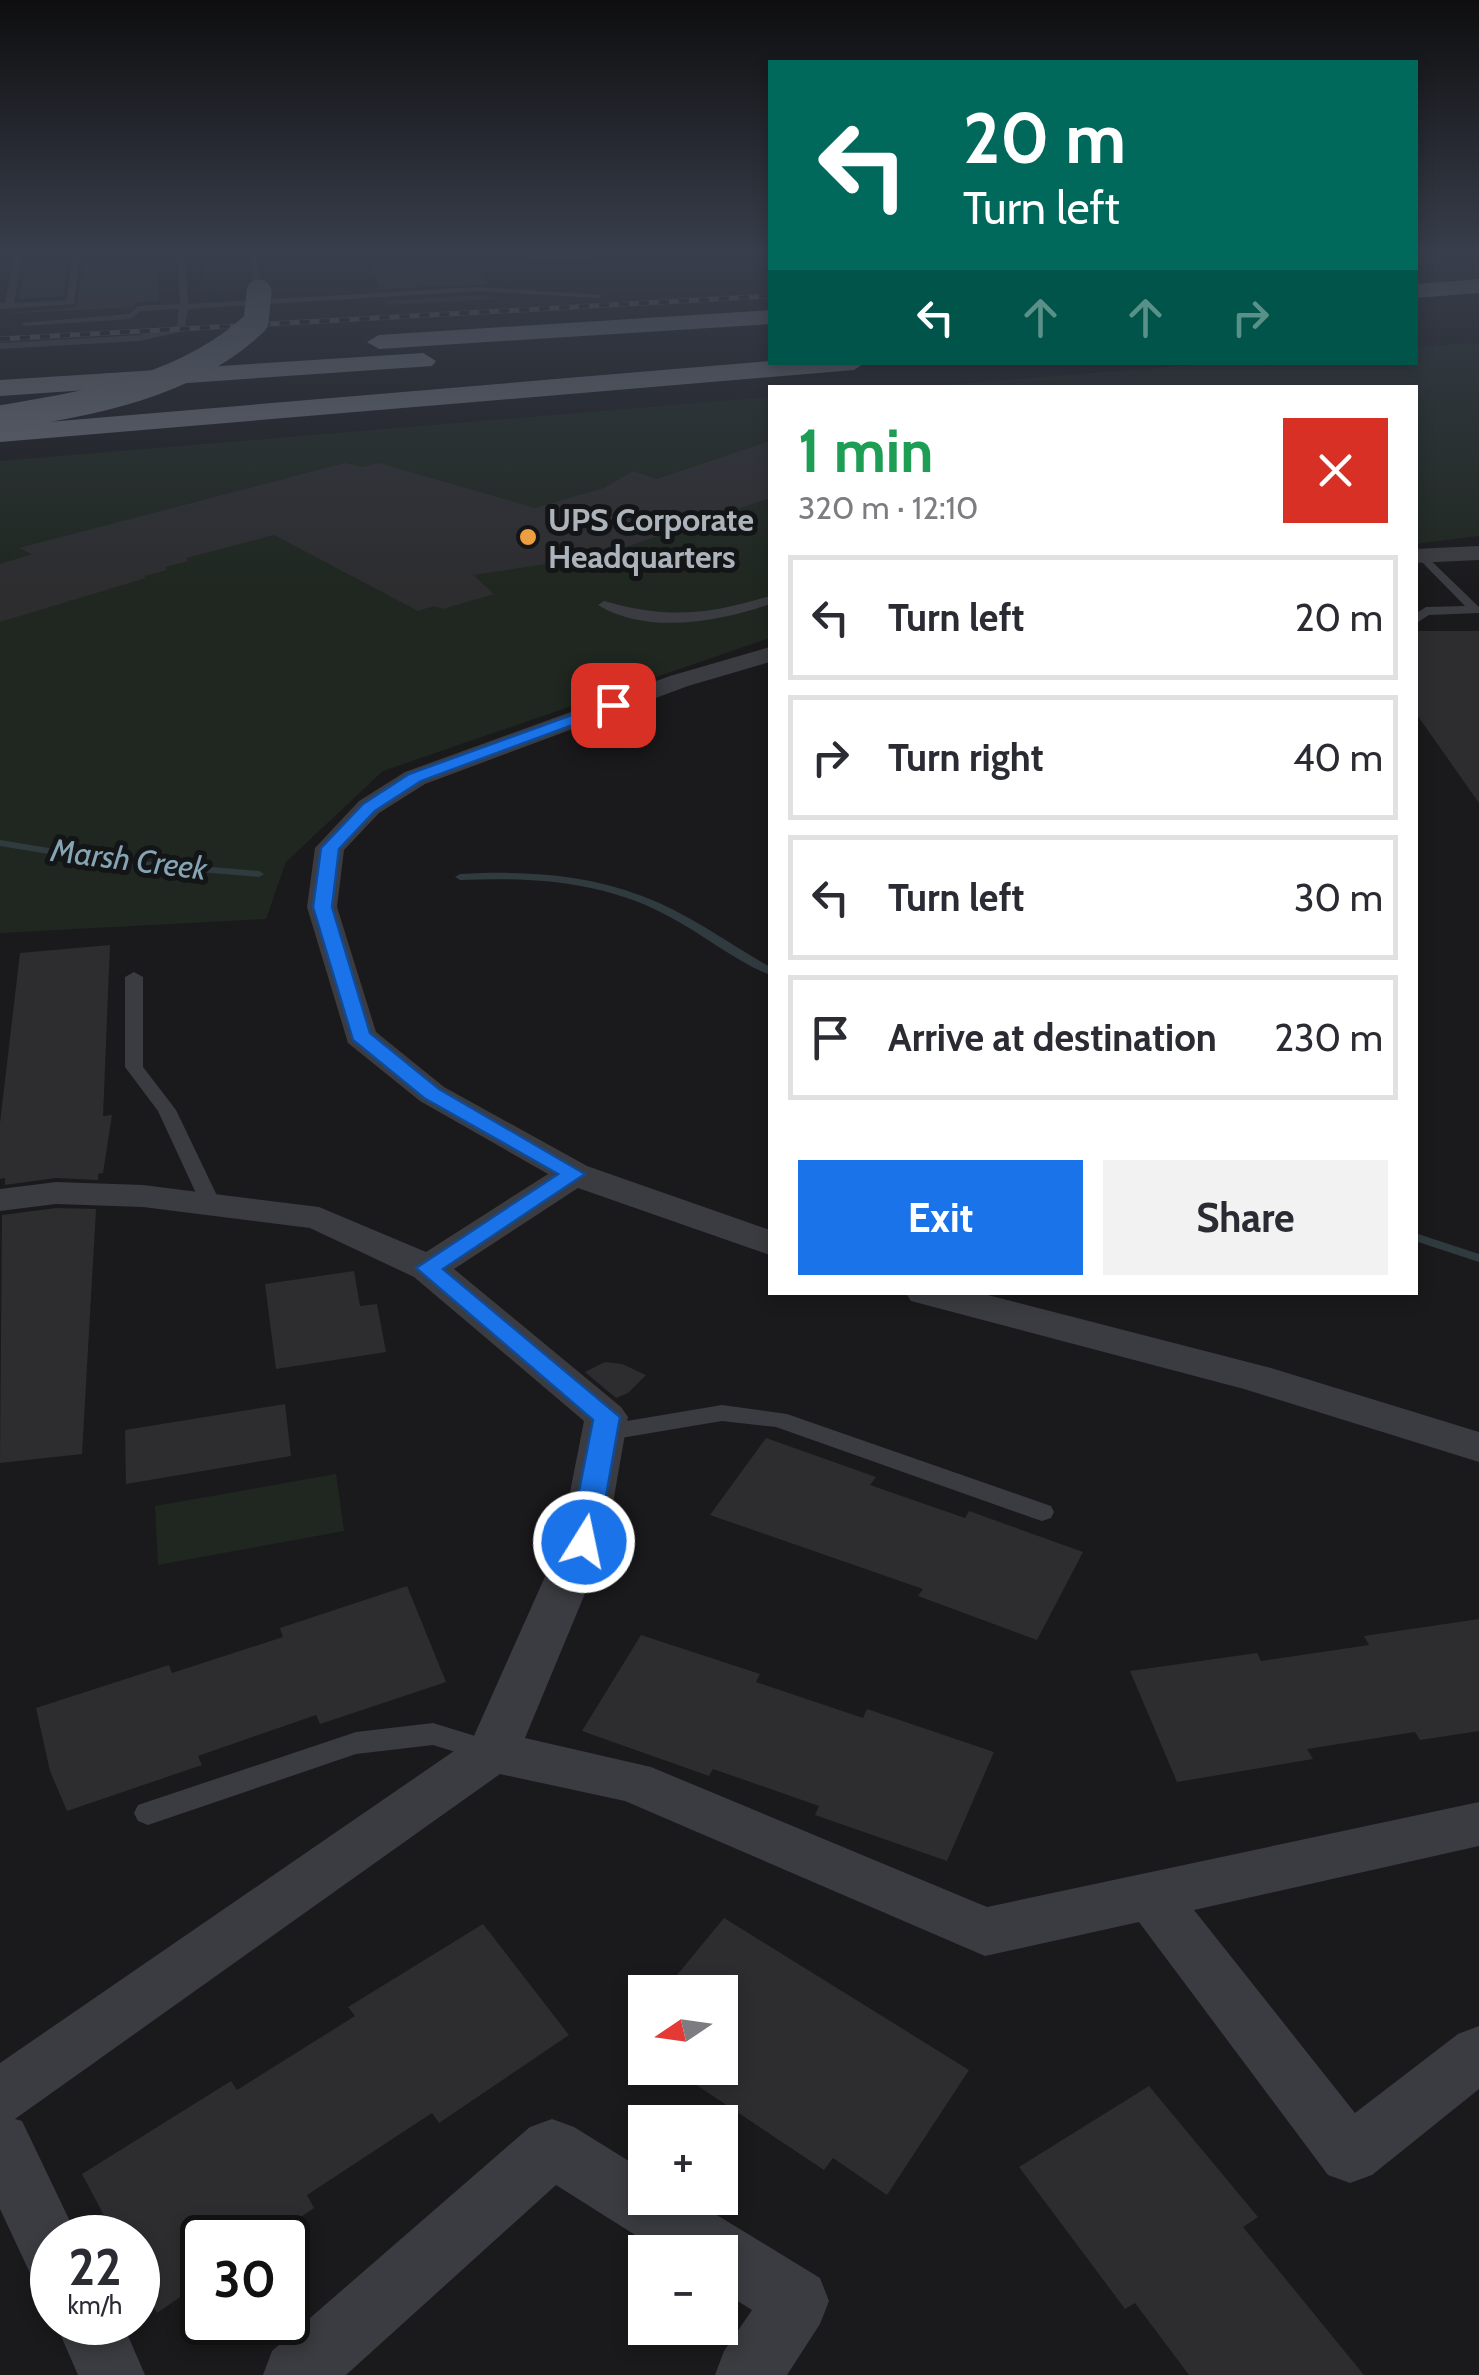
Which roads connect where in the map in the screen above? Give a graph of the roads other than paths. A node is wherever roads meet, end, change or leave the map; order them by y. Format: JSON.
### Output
{"nodes":[{"id":1,"x":188,"y":365,"type":"edge"},
{"id":2,"x":350,"y":365,"type":"edge"},
{"id":3,"x":554,"y":365,"type":"edge"},
{"id":4,"x":818,"y":365,"type":"edge"},
{"id":5,"x":0,"y":388,"type":"edge"},
{"id":6,"x":0,"y":403,"type":"edge"},
{"id":7,"x":0,"y":418,"type":"edge"},
{"id":8,"x":0,"y":434,"type":"edge"},
{"id":9,"x":1477,"y":553,"type":"edge"},
{"id":10,"x":1418,"y":556,"type":"edge"},
{"id":11,"x":768,"y":601,"type":"edge"},
{"id":12,"x":604,"y":605,"type":"dead end"},
{"id":13,"x":1418,"y":618,"type":"edge"},
{"id":14,"x":768,"y":655,"type":"edge"},
{"id":15,"x":134,"y":977,"type":"dead end"},
{"id":16,"x":574,"y":1174,"type":"junction"},
{"id":17,"x":0,"y":1200,"type":"edge"},
{"id":18,"x":211,"y":1204,"type":"junction"},
{"id":19,"x":768,"y":1242,"type":"edge"},
{"id":20,"x":428,"y":1268,"type":"junction"},
{"id":21,"x":937,"y":1295,"type":"edge"},
{"id":22,"x":603,"y":1433,"type":"junction"},
{"id":23,"x":1479,"y":1447,"type":"edge"},
{"id":24,"x":1042,"y":1512,"type":"dead end"},
{"id":25,"x":493,"y":1752,"type":"junction"},
{"id":26,"x":148,"y":1813,"type":"dead end"},
{"id":27,"x":1479,"y":1824,"type":"edge"},
{"id":28,"x":1150,"y":1896,"type":"junction"},
{"id":29,"x":1479,"y":2052,"type":"edge"},
{"id":30,"x":0,"y":2097,"type":"edge"},
{"id":31,"x":0,"y":2142,"type":"edge"},
{"id":32,"x":35,"y":2215,"type":"edge"},
{"id":33,"x":691,"y":2235,"type":"edge"},
{"id":34,"x":738,"y":2264,"type":"edge"},
{"id":35,"x":98,"y":2345,"type":"edge"},
{"id":36,"x":112,"y":2375,"type":"edge"},
{"id":37,"x":296,"y":2375,"type":"edge"},
{"id":38,"x":748,"y":2375,"type":"edge"}],
"edges":[{"from":1,"to":7,"type":"highway","bridge":true},
{"from":2,"to":5,"type":"highway"},
{"from":3,"to":6,"type":"highway"},
{"from":4,"to":8,"type":"highway"},
{"from":9,"to":10,"type":"street"},
{"from":10,"to":13,"type":"lane"},
{"from":11,"to":12,"type":"lane"},
{"from":14,"to":16,"type":"street"},
{"from":15,"to":18,"type":"lane"},
{"from":16,"to":19,"type":"street"},
{"from":16,"to":20,"type":"street"},
{"from":17,"to":18,"type":"street"},
{"from":18,"to":20,"type":"street"},
{"from":20,"to":22,"type":"street"},
{"from":21,"to":23,"type":"street"},
{"from":22,"to":24,"type":"lane"},
{"from":22,"to":25,"type":"street"},
{"from":25,"to":26,"type":"lane"},
{"from":25,"to":28,"type":"street"},
{"from":25,"to":30,"type":"street"},
{"from":27,"to":28,"type":"street"},
{"from":28,"to":29,"type":"street"},
{"from":31,"to":32,"type":"street"},
{"from":33,"to":37,"type":"street"},
{"from":34,"to":38,"type":"street"},
{"from":35,"to":36,"type":"street"}]}
